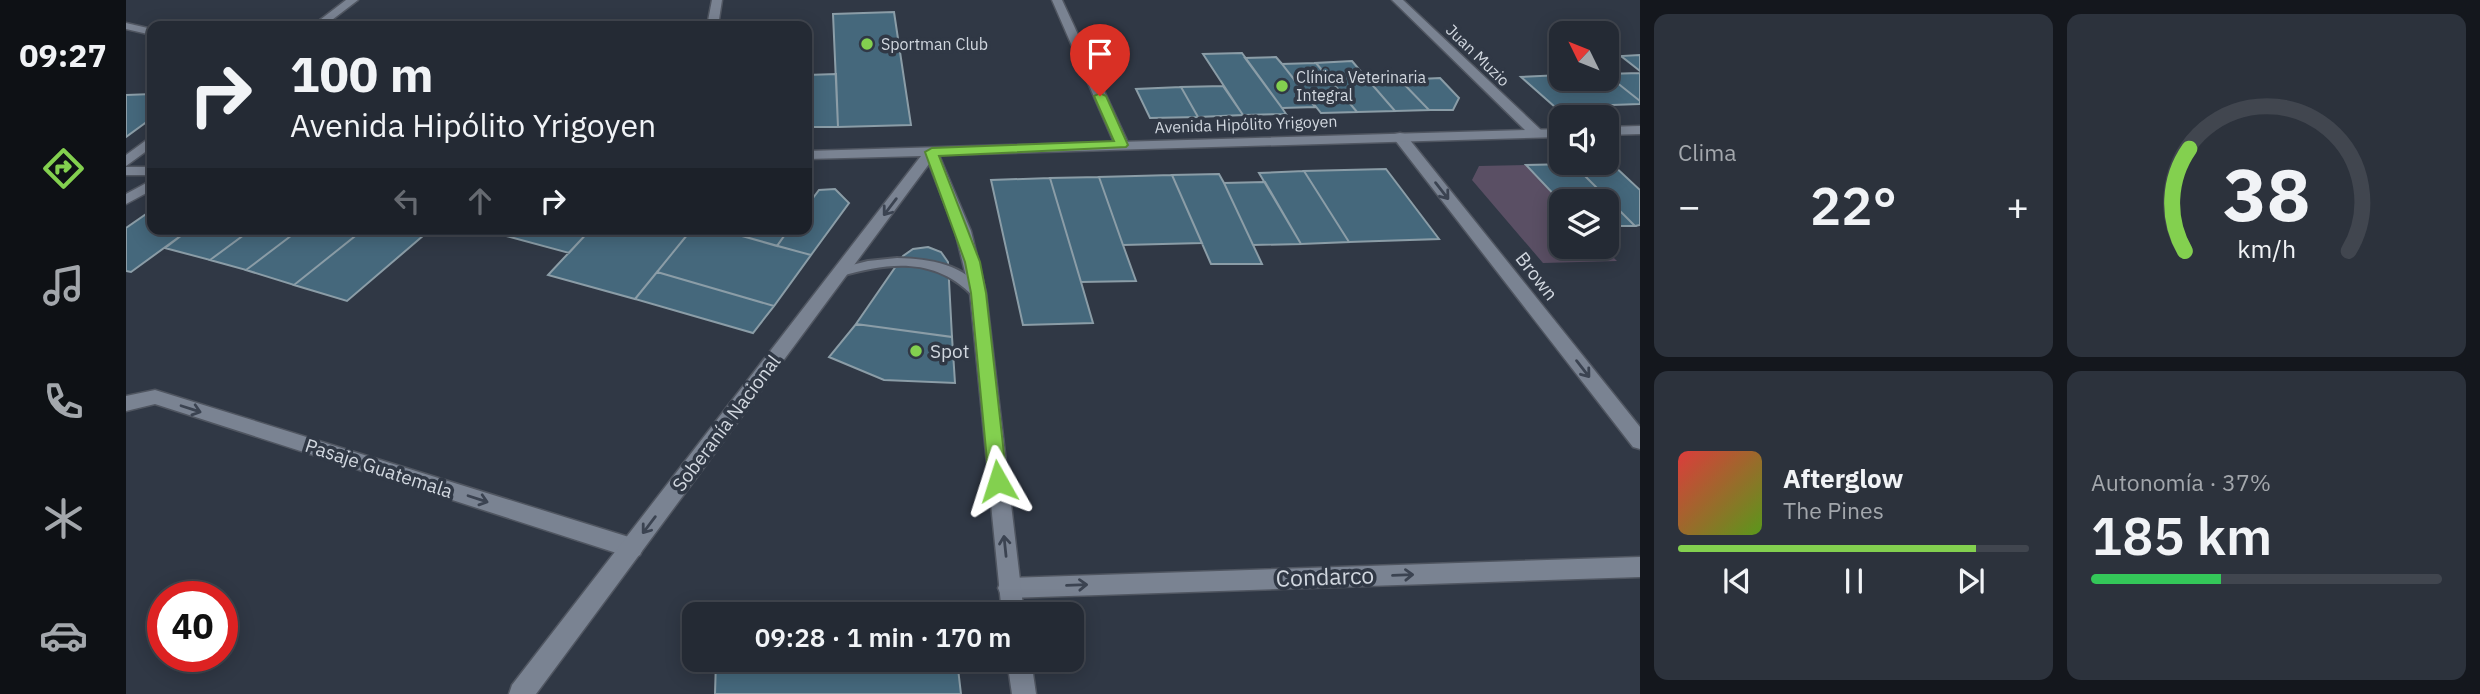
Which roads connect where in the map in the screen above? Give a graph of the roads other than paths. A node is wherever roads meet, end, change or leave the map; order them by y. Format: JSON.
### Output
{"nodes":[{"id":1,"x":353,"y":0,"type":"edge"},
{"id":2,"x":717,"y":0,"type":"edge"},
{"id":3,"x":1057,"y":0,"type":"edge"},
{"id":4,"x":1397,"y":0,"type":"edge"},
{"id":5,"x":324,"y":21,"type":"edge"},
{"id":6,"x":714,"y":21,"type":"edge"},
{"id":7,"x":126,"y":26,"type":"edge"},
{"id":8,"x":147,"y":31,"type":"edge"},
{"id":9,"x":1640,"y":130,"type":"edge"},
{"id":10,"x":1619,"y":131,"type":"edge"},
{"id":11,"x":1549,"y":132,"type":"edge"},
{"id":12,"x":1536,"y":133,"type":"junction"},
{"id":13,"x":1400,"y":137,"type":"junction"},
{"id":14,"x":147,"y":144,"type":"edge"},
{"id":15,"x":1122,"y":145,"type":"junction"},
{"id":16,"x":932,"y":152,"type":"junction"},
{"id":17,"x":812,"y":155,"type":"edge"},
{"id":18,"x":126,"y":162,"type":"edge"},
{"id":19,"x":126,"y":171,"type":"edge"},
{"id":20,"x":147,"y":171,"type":"edge"},
{"id":21,"x":147,"y":187,"type":"edge"},
{"id":22,"x":126,"y":200,"type":"edge"},
{"id":23,"x":841,"y":272,"type":"junction"},
{"id":24,"x":978,"y":293,"type":"junction"},
{"id":25,"x":126,"y":404,"type":"edge"},
{"id":26,"x":1640,"y":441,"type":"edge"},
{"id":27,"x":632,"y":548,"type":"junction"},
{"id":28,"x":1640,"y":567,"type":"edge"},
{"id":29,"x":1009,"y":587,"type":"junction"},
{"id":30,"x":1011,"y":602,"type":"edge"},
{"id":31,"x":1021,"y":672,"type":"edge"},
{"id":32,"x":521,"y":694,"type":"edge"},
{"id":33,"x":1024,"y":694,"type":"edge"}],
"edges":[{"from":1,"to":5,"type":"street"},
{"from":2,"to":6,"type":"street"},
{"from":3,"to":15,"type":"street"},
{"from":4,"to":12,"type":"street","name":"Juan Muzio"},
{"from":7,"to":8,"type":"street"},
{"from":9,"to":10,"type":"street"},
{"from":11,"to":12,"type":"street","name":"Avenida Hipólito Yrigoyen"},
{"from":12,"to":13,"type":"street","name":"Avenida Hipólito Yrigoyen"},
{"from":13,"to":15,"type":"street","name":"Avenida Hipólito Yrigoyen"},
{"from":13,"to":26,"type":"street","name":"Brown","one_way":true},
{"from":14,"to":18,"type":"street"},
{"from":15,"to":16,"type":"street","name":"Avenida Hipólito Yrigoyen"},
{"from":16,"to":17,"type":"street","name":"Avenida Hipólito Yrigoyen"},
{"from":16,"to":23,"type":"street","name":"Soberanía Nacional","one_way":true},
{"from":16,"to":24,"type":"street"},
{"from":19,"to":20,"type":"street"},
{"from":21,"to":22,"type":"street"},
{"from":23,"to":24,"type":"lane"},
{"from":23,"to":27,"type":"street","name":"Soberanía Nacional","one_way":true},
{"from":29,"to":24,"type":"street","one_way":true},
{"from":25,"to":27,"type":"street","name":"Pasaje Guatemala","one_way":true},
{"from":27,"to":32,"type":"street","name":"Soberanía Nacional"},
{"from":29,"to":28,"type":"street","name":"Condarco","one_way":true},
{"from":29,"to":30,"type":"street"},
{"from":31,"to":33,"type":"street"}]}
